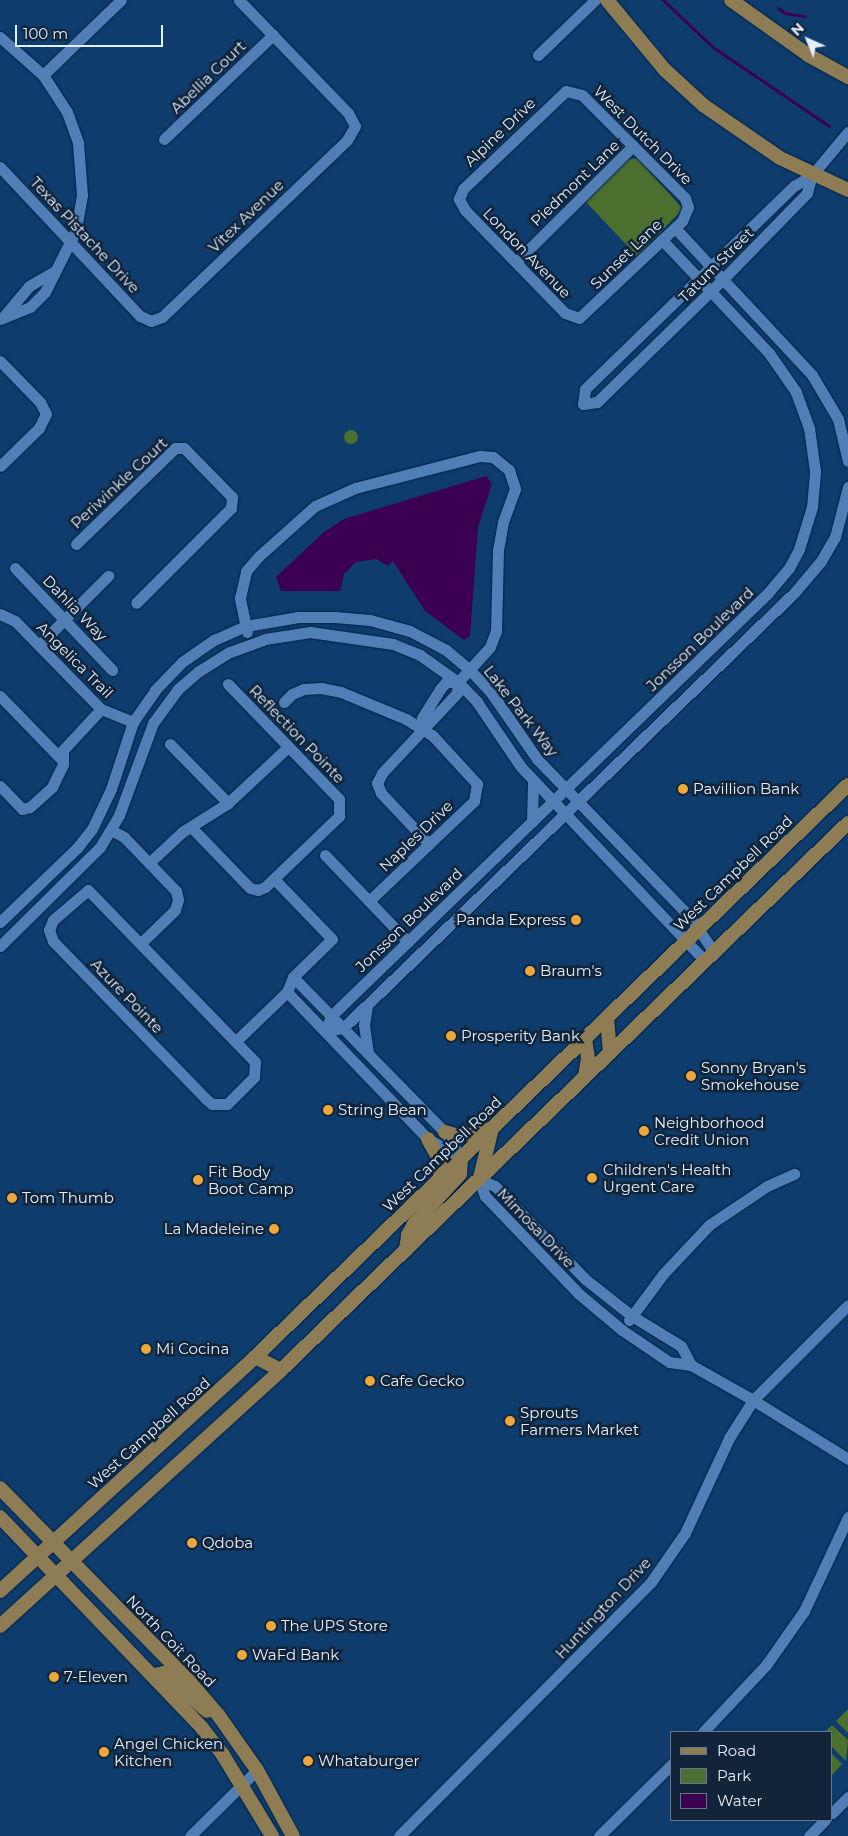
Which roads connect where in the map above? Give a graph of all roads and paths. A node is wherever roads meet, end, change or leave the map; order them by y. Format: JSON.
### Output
{"nodes":[{"id":1,"x":122,"y":0,"type":"edge"},
{"id":2,"x":239,"y":0,"type":"edge"},
{"id":3,"x":595,"y":0,"type":"edge"},
{"id":4,"x":606,"y":0,"type":"edge"},
{"id":5,"x":730,"y":0,"type":"edge"},
{"id":6,"x":273,"y":35,"type":"junction"},
{"id":7,"x":0,"y":37,"type":"edge"},
{"id":8,"x":538,"y":55,"type":"dead end"},
{"id":9,"x":43,"y":75,"type":"junction"},
{"id":10,"x":848,"y":77,"type":"edge"},
{"id":11,"x":570,"y":91,"type":"joint"},
{"id":12,"x":848,"y":132,"type":"edge"},
{"id":13,"x":164,"y":140,"type":"dead end"},
{"id":14,"x":633,"y":146,"type":"junction"},
{"id":15,"x":0,"y":167,"type":"edge"},
{"id":16,"x":812,"y":175,"type":"junction"},
{"id":17,"x":848,"y":190,"type":"edge"},
{"id":18,"x":460,"y":201,"type":"joint"},
{"id":19,"x":688,"y":208,"type":"joint"},
{"id":20,"x":675,"y":228,"type":"junction"},
{"id":21,"x":662,"y":240,"type":"junction"},
{"id":22,"x":70,"y":242,"type":"junction"},
{"id":23,"x":516,"y":262,"type":"junction"},
{"id":24,"x":712,"y":268,"type":"junction"},
{"id":25,"x":53,"y":272,"type":"junction"},
{"id":26,"x":699,"y":280,"type":"junction"},
{"id":27,"x":722,"y":280,"type":"junction"},
{"id":28,"x":710,"y":292,"type":"junction"},
{"id":29,"x":2,"y":318,"type":"edge"},
{"id":30,"x":579,"y":318,"type":"joint"},
{"id":31,"x":152,"y":321,"type":"joint"},
{"id":32,"x":618,"y":357,"type":"junction"},
{"id":33,"x":0,"y":360,"type":"edge"},
{"id":34,"x":630,"y":370,"type":"junction"},
{"id":35,"x":848,"y":461,"type":"edge"},
{"id":36,"x":0,"y":466,"type":"edge"},
{"id":37,"x":848,"y":487,"type":"edge"},
{"id":38,"x":76,"y":544,"type":"dead end"},
{"id":39,"x":15,"y":568,"type":"dead end"},
{"id":40,"x":108,"y":576,"type":"dead end"},
{"id":41,"x":780,"y":580,"type":"junction"},
{"id":42,"x":794,"y":593,"type":"junction"},
{"id":43,"x":136,"y":603,"type":"dead end"},
{"id":44,"x":0,"y":614,"type":"edge"},
{"id":45,"x":66,"y":619,"type":"junction"},
{"id":46,"x":246,"y":626,"type":"junction"},
{"id":47,"x":251,"y":643,"type":"junction"},
{"id":48,"x":39,"y":645,"type":"junction"},
{"id":49,"x":469,"y":669,"type":"junction"},
{"id":50,"x":112,"y":670,"type":"dead end"},
{"id":51,"x":458,"y":682,"type":"junction"},
{"id":52,"x":228,"y":684,"type":"dead end"},
{"id":53,"x":0,"y":696,"type":"edge"},
{"id":54,"x":284,"y":702,"type":"dead end"},
{"id":55,"x":101,"y":709,"type":"junction"},
{"id":56,"x":133,"y":722,"type":"junction"},
{"id":57,"x":424,"y":728,"type":"junction"},
{"id":58,"x":170,"y":744,"type":"dead end"},
{"id":59,"x":288,"y":746,"type":"junction"},
{"id":60,"x":62,"y":760,"type":"junction"},
{"id":61,"x":533,"y":780,"type":"junction"},
{"id":62,"x":848,"y":785,"type":"edge"},
{"id":63,"x":0,"y":786,"type":"edge"},
{"id":64,"x":566,"y":789,"type":"junction"},
{"id":65,"x":554,"y":801,"type":"junction"},
{"id":66,"x":578,"y":802,"type":"junction"},
{"id":67,"x":228,"y":803,"type":"junction"},
{"id":68,"x":566,"y":813,"type":"junction"},
{"id":69,"x":532,"y":822,"type":"junction"},
{"id":70,"x":848,"y":823,"type":"edge"},
{"id":71,"x":192,"y":828,"type":"junction"},
{"id":72,"x":111,"y":830,"type":"junction"},
{"id":73,"x":430,"y":844,"type":"junction"},
{"id":74,"x":325,"y":855,"type":"dead end"},
{"id":75,"x":149,"y":863,"type":"junction"},
{"id":76,"x":274,"y":879,"type":"junction"},
{"id":77,"x":369,"y":901,"type":"junction"},
{"id":78,"x":447,"y":904,"type":"junction"},
{"id":79,"x":458,"y":917,"type":"junction"},
{"id":80,"x":0,"y":922,"type":"edge"},
{"id":81,"x":700,"y":928,"type":"junction"},
{"id":82,"x":687,"y":940,"type":"junction"},
{"id":83,"x":408,"y":942,"type":"junction"},
{"id":84,"x":141,"y":943,"type":"junction"},
{"id":85,"x":0,"y":946,"type":"edge"},
{"id":86,"x":709,"y":956,"type":"junction"},
{"id":87,"x":293,"y":977,"type":"junction"},
{"id":88,"x":287,"y":992,"type":"junction"},
{"id":89,"x":367,"y":1006,"type":"junction"},
{"id":90,"x":331,"y":1016,"type":"junction"},
{"id":91,"x":607,"y":1018,"type":"junction"},
{"id":92,"x":343,"y":1028,"type":"junction"},
{"id":93,"x":325,"y":1031,"type":"junction"},
{"id":94,"x":585,"y":1039,"type":"junction"},
{"id":95,"x":236,"y":1041,"type":"junction"},
{"id":96,"x":610,"y":1053,"type":"junction"},
{"id":97,"x":368,"y":1054,"type":"junction"},
{"id":98,"x":585,"y":1076,"type":"junction"},
{"id":99,"x":397,"y":1083,"type":"junction"},
{"id":100,"x":382,"y":1092,"type":"junction"},
{"id":101,"x":492,"y":1128,"type":"junction"},
{"id":102,"x":445,"y":1132,"type":"junction"},
{"id":103,"x":428,"y":1139,"type":"junction"},
{"id":104,"x":461,"y":1158,"type":"junction"},
{"id":105,"x":498,"y":1162,"type":"junction"},
{"id":106,"x":483,"y":1164,"type":"junction"},
{"id":107,"x":460,"y":1174,"type":"junction"},
{"id":108,"x":794,"y":1174,"type":"dead end"},
{"id":109,"x":440,"y":1179,"type":"junction"},
{"id":110,"x":480,"y":1179,"type":"junction"},
{"id":111,"x":406,"y":1250,"type":"junction"},
{"id":112,"x":564,"y":1258,"type":"junction"},
{"id":113,"x":560,"y":1274,"type":"junction"},
{"id":114,"x":848,"y":1305,"type":"edge"},
{"id":115,"x":632,"y":1316,"type":"junction"},
{"id":116,"x":622,"y":1330,"type":"junction"},
{"id":117,"x":255,"y":1357,"type":"junction"},
{"id":118,"x":691,"y":1365,"type":"junction"},
{"id":119,"x":282,"y":1370,"type":"junction"},
{"id":120,"x":270,"y":1380,"type":"junction"},
{"id":121,"x":753,"y":1400,"type":"junction"},
{"id":122,"x":848,"y":1460,"type":"edge"},
{"id":123,"x":0,"y":1488,"type":"edge"},
{"id":124,"x":848,"y":1516,"type":"edge"},
{"id":125,"x":0,"y":1517,"type":"edge"},
{"id":126,"x":53,"y":1542,"type":"junction"},
{"id":127,"x":37,"y":1556,"type":"junction"},
{"id":128,"x":71,"y":1560,"type":"junction"},
{"id":129,"x":55,"y":1574,"type":"junction"},
{"id":130,"x":0,"y":1591,"type":"edge"},
{"id":131,"x":0,"y":1626,"type":"edge"},
{"id":132,"x":154,"y":1675,"type":"junction"},
{"id":133,"x":219,"y":1716,"type":"junction"},
{"id":134,"x":705,"y":1731,"type":"edge"},
{"id":135,"x":670,"y":1766,"type":"edge"},
{"id":136,"x":256,"y":1770,"type":"junction"},
{"id":137,"x":242,"y":1785,"type":"junction"},
{"id":138,"x":848,"y":1797,"type":"edge"},
{"id":139,"x":833,"y":1812,"type":"edge"},
{"id":140,"x":824,"y":1821,"type":"edge"},
{"id":141,"x":190,"y":1836,"type":"edge"},
{"id":142,"x":272,"y":1836,"type":"edge"},
{"id":143,"x":293,"y":1836,"type":"edge"},
{"id":144,"x":399,"y":1836,"type":"edge"},
{"id":145,"x":599,"y":1836,"type":"edge"},
{"id":146,"x":809,"y":1836,"type":"edge"}],
"edges":[{"from":1,"to":9,"type":"street"},
{"from":2,"to":6,"type":"street"},
{"from":3,"to":8,"type":"street"},
{"from":4,"to":16,"type":"main road"},
{"from":5,"to":10,"type":"main road"},
{"from":6,"to":13,"type":"street","name":"Abellia Court"},
{"from":6,"to":31,"type":"street","name":"Vitex Avenue"},
{"from":7,"to":9,"type":"street"},
{"from":9,"to":22,"type":"street"},
{"from":11,"to":14,"type":"street","name":"West Dutch Drive"},
{"from":11,"to":18,"type":"street","name":"Alpine Drive"},
{"from":12,"to":16,"type":"street","name":"Tatum Street"},
{"from":14,"to":19,"type":"street","name":"West Dutch Drive"},
{"from":14,"to":23,"type":"street","name":"Piedmont Lane"},
{"from":15,"to":22,"type":"street","name":"Texas Pistache Drive"},
{"from":16,"to":17,"type":"main road"},
{"from":16,"to":24,"type":"street","name":"Tatum Street"},
{"from":16,"to":27,"type":"street","name":"Tatum Street"},
{"from":18,"to":23,"type":"street","name":"London Avenue"},
{"from":19,"to":20,"type":"street","name":"Sunset Lane"},
{"from":20,"to":21,"type":"street","name":"Sunset Lane"},
{"from":20,"to":24,"type":"street"},
{"from":21,"to":26,"type":"street","name":"Jonsson Boulevard"},
{"from":21,"to":30,"type":"street","name":"Sunset Lane"},
{"from":22,"to":25,"type":"street"},
{"from":22,"to":31,"type":"street","name":"Texas Pistache Drive"},
{"from":23,"to":30,"type":"street","name":"London Avenue"},
{"from":24,"to":26,"type":"street","name":"Tatum Street"},
{"from":24,"to":27,"type":"street"},
{"from":25,"to":29,"type":"street"},
{"from":25,"to":29,"type":"street"},
{"from":26,"to":28,"type":"street","name":"Jonsson Boulevard"},
{"from":26,"to":32,"type":"street","name":"Tatum Street"},
{"from":27,"to":28,"type":"street","name":"Tatum Street"},
{"from":27,"to":35,"type":"street"},
{"from":28,"to":34,"type":"street","name":"Tatum Street"},
{"from":28,"to":41,"type":"street","name":"Jonsson Boulevard"},
{"from":32,"to":34,"type":"street"},
{"from":32,"to":34,"type":"street","name":"Tatum Street"},
{"from":33,"to":36,"type":"street"},
{"from":37,"to":42,"type":"street"},
{"from":38,"to":43,"type":"street","name":"Periwinkle Court"},
{"from":39,"to":45,"type":"street","name":"Dahlia Way"},
{"from":40,"to":45,"type":"street"},
{"from":41,"to":42,"type":"street"},
{"from":41,"to":64,"type":"street","name":"Jonsson Boulevard"},
{"from":42,"to":66,"type":"street"},
{"from":44,"to":48,"type":"street","name":"Angelica Trail"},
{"from":45,"to":48,"type":"street"},
{"from":45,"to":50,"type":"street","name":"Dahlia Way"},
{"from":46,"to":47,"type":"street"},
{"from":46,"to":49,"type":"street","name":"Lake Park Way"},
{"from":46,"to":49,"type":"street"},
{"from":46,"to":56,"type":"street","name":"Lake Park Way"},
{"from":47,"to":51,"type":"street","name":"Lake Park Way"},
{"from":47,"to":72,"type":"street","name":"Lake Park Way"},
{"from":48,"to":55,"type":"street","name":"Angelica Trail"},
{"from":49,"to":51,"type":"street"},
{"from":49,"to":64,"type":"street","name":"Lake Park Way"},
{"from":51,"to":57,"type":"street"},
{"from":51,"to":61,"type":"street","name":"Lake Park Way"},
{"from":52,"to":59,"type":"street","name":"Reflection Pointe"},
{"from":53,"to":60,"type":"street"},
{"from":54,"to":57,"type":"street"},
{"from":55,"to":56,"type":"street","name":"Angelica Trail"},
{"from":55,"to":60,"type":"street"},
{"from":56,"to":80,"type":"street","name":"Lake Park Way"},
{"from":57,"to":73,"type":"street"},
{"from":57,"to":73,"type":"street","name":"Naples Drive"},
{"from":58,"to":67,"type":"street"},
{"from":59,"to":67,"type":"street"},
{"from":59,"to":76,"type":"street","name":"Reflection Pointe"},
{"from":60,"to":63,"type":"street"},
{"from":61,"to":65,"type":"street","name":"Lake Park Way"},
{"from":61,"to":69,"type":"street"},
{"from":62,"to":81,"type":"main road","name":"West Campbell Road"},
{"from":64,"to":65,"type":"street","name":"Jonsson Boulevard"},
{"from":64,"to":66,"type":"street","name":"Lake Park Way"},
{"from":65,"to":68,"type":"street","name":"Lake Park Way"},
{"from":65,"to":69,"type":"street","name":"Jonsson Boulevard"},
{"from":66,"to":68,"type":"street"},
{"from":66,"to":81,"type":"street","name":"Lake Park Way"},
{"from":67,"to":71,"type":"street"},
{"from":68,"to":79,"type":"street"},
{"from":68,"to":82,"type":"street","name":"Lake Park Way"},
{"from":69,"to":78,"type":"street","name":"Jonsson Boulevard"},
{"from":70,"to":86,"type":"main road"},
{"from":71,"to":75,"type":"street"},
{"from":71,"to":76,"type":"street"},
{"from":72,"to":75,"type":"street"},
{"from":72,"to":85,"type":"street","name":"Lake Park Way"},
{"from":73,"to":77,"type":"street","name":"Naples Drive"},
{"from":74,"to":77,"type":"street"},
{"from":75,"to":84,"type":"street"},
{"from":76,"to":87,"type":"street"},
{"from":77,"to":83,"type":"street"},
{"from":78,"to":79,"type":"street"},
{"from":78,"to":83,"type":"street","name":"Jonsson Boulevard"},
{"from":79,"to":89,"type":"street"},
{"from":81,"to":82,"type":"main road","name":"West Campbell Road"},
{"from":81,"to":86,"type":"street","name":"Lake Park Way"},
{"from":82,"to":86,"type":"street","name":"Lake Park Way"},
{"from":82,"to":91,"type":"main road","name":"West Campbell Road"},
{"from":83,"to":90,"type":"street","name":"Jonsson Boulevard"},
{"from":84,"to":95,"type":"street"},
{"from":84,"to":95,"type":"street","name":"Azure Pointe"},
{"from":86,"to":96,"type":"main road"},
{"from":87,"to":88,"type":"street"},
{"from":87,"to":90,"type":"street"},
{"from":88,"to":93,"type":"street"},
{"from":88,"to":95,"type":"street"},
{"from":89,"to":92,"type":"street"},
{"from":89,"to":97,"type":"street"},
{"from":90,"to":92,"type":"street"},
{"from":90,"to":93,"type":"street","name":"Jonsson Boulevard"},
{"from":91,"to":94,"type":"main road","name":"West Campbell Road"},
{"from":91,"to":96,"type":"main road"},
{"from":92,"to":93,"type":"street"},
{"from":92,"to":97,"type":"street"},
{"from":93,"to":100,"type":"street"},
{"from":94,"to":98,"type":"main road"},
{"from":94,"to":101,"type":"main road","name":"West Campbell Road"},
{"from":96,"to":98,"type":"main road"},
{"from":97,"to":99,"type":"street"},
{"from":98,"to":105,"type":"main road"},
{"from":99,"to":100,"type":"street"},
{"from":99,"to":102,"type":"street"},
{"from":100,"to":103,"type":"street"},
{"from":101,"to":102,"type":"main road"},
{"from":101,"to":104,"type":"main road","name":"West Campbell Road"},
{"from":101,"to":106,"type":"main road"},
{"from":102,"to":104,"type":"street"},
{"from":103,"to":104,"type":"street"},
{"from":103,"to":109,"type":"main road"},
{"from":104,"to":106,"type":"main road"},
{"from":104,"to":107,"type":"main road"},
{"from":104,"to":109,"type":"main road","name":"West Campbell Road"},
{"from":105,"to":106,"type":"main road"},
{"from":105,"to":110,"type":"main road"},
{"from":106,"to":110,"type":"main road"},
{"from":107,"to":109,"type":"main road"},
{"from":107,"to":110,"type":"main road"},
{"from":107,"to":111,"type":"main road"},
{"from":108,"to":115,"type":"street"},
{"from":109,"to":117,"type":"main road","name":"West Campbell Road"},
{"from":110,"to":111,"type":"main road"},
{"from":110,"to":112,"type":"street","name":"Mimosa Drive"},
{"from":110,"to":113,"type":"street","name":"Mimosa Drive"},
{"from":111,"to":119,"type":"main road"},
{"from":112,"to":113,"type":"street"},
{"from":112,"to":115,"type":"street","name":"Mimosa Drive"},
{"from":113,"to":116,"type":"street","name":"Mimosa Drive"},
{"from":114,"to":121,"type":"street","name":"Huntington Drive"},
{"from":115,"to":116,"type":"street"},
{"from":115,"to":118,"type":"street","name":"Mimosa Drive"},
{"from":116,"to":118,"type":"street","name":"Mimosa Drive"},
{"from":117,"to":119,"type":"main road"},
{"from":117,"to":120,"type":"main road"},
{"from":117,"to":126,"type":"main road","name":"West Campbell Road"},
{"from":118,"to":121,"type":"street","name":"Mimosa Drive"},
{"from":119,"to":120,"type":"main road"},
{"from":120,"to":128,"type":"main road"},
{"from":121,"to":122,"type":"street","name":"Mimosa Drive"},
{"from":121,"to":144,"type":"street","name":"Huntington Drive"},
{"from":123,"to":126,"type":"main road","name":"North Coit Road"},
{"from":124,"to":134,"type":"street"},
{"from":125,"to":127,"type":"main road"},
{"from":126,"to":127,"type":"main road","name":"West Campbell Road"},
{"from":126,"to":128,"type":"main road","name":"North Coit Road"},
{"from":127,"to":129,"type":"main road"},
{"from":127,"to":130,"type":"main road","name":"West Campbell Road"},
{"from":128,"to":129,"type":"main road"},
{"from":128,"to":133,"type":"main road","name":"North Coit Road"},
{"from":129,"to":131,"type":"main road"},
{"from":129,"to":132,"type":"main road"},
{"from":132,"to":133,"type":"main road"},
{"from":132,"to":137,"type":"main road"},
{"from":133,"to":136,"type":"main road","name":"North Coit Road"},
{"from":135,"to":145,"type":"street"},
{"from":136,"to":137,"type":"street"},
{"from":136,"to":143,"type":"main road","name":"North Coit Road"},
{"from":137,"to":141,"type":"street"},
{"from":137,"to":142,"type":"main road"},
{"from":138,"to":139,"type":"street"},
{"from":140,"to":146,"type":"street"}]}
